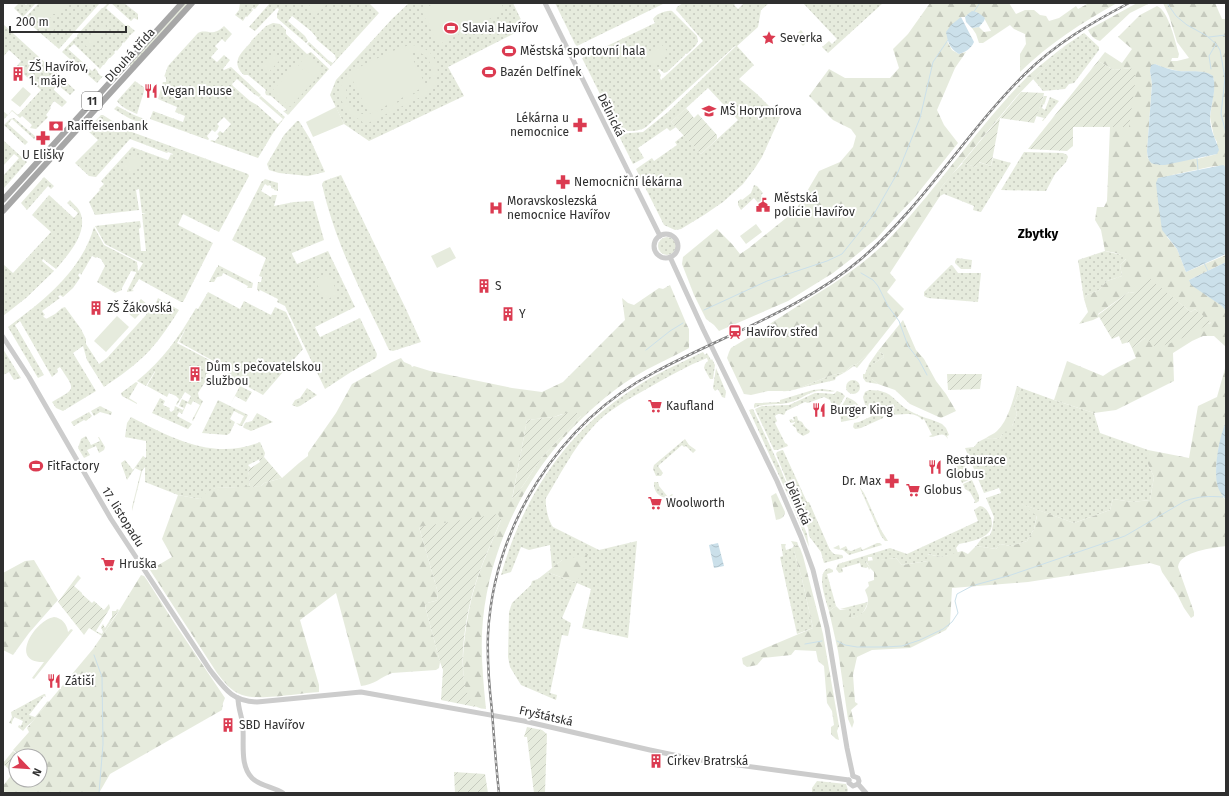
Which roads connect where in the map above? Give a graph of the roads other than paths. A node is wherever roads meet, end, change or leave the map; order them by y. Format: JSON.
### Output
{"nodes":[{"id":1,"x":182,"y":3,"type":"edge"},
{"id":2,"x":192,"y":3,"type":"edge"},
{"id":3,"x":546,"y":3,"type":"edge"},
{"id":4,"x":3,"y":200,"type":"edge"},
{"id":5,"x":3,"y":211,"type":"edge"},
{"id":6,"x":660,"y":236,"type":"junction"},
{"id":7,"x":670,"y":257,"type":"junction"},
{"id":8,"x":3,"y":337,"type":"edge"},
{"id":9,"x":238,"y":698,"type":"junction"},
{"id":10,"x":853,"y":776,"type":"junction"},
{"id":11,"x":849,"y":780,"type":"junction"},
{"id":12,"x":858,"y":784,"type":"junction"},
{"id":13,"x":283,"y":793,"type":"edge"},
{"id":14,"x":866,"y":793,"type":"edge"}],
"edges":[{"from":1,"to":4,"type":"main road","name":"Dlouhá třída","number":"11"},
{"from":2,"to":5,"type":"main road","name":"Dlouhá třída","number":"11"},
{"from":3,"to":6,"type":"street","name":"Dělnická"},
{"from":6,"to":7,"type":"street"},
{"from":6,"to":7,"type":"street"},
{"from":7,"to":10,"type":"street","name":"Dělnická"},
{"from":8,"to":9,"type":"street","name":"17. listopadu"},
{"from":9,"to":11,"type":"street","name":"Fryštátská"},
{"from":9,"to":13,"type":"street"},
{"from":10,"to":11,"type":"street"},
{"from":10,"to":12,"type":"street"},
{"from":11,"to":12,"type":"street"},
{"from":12,"to":14,"type":"street"}]}
